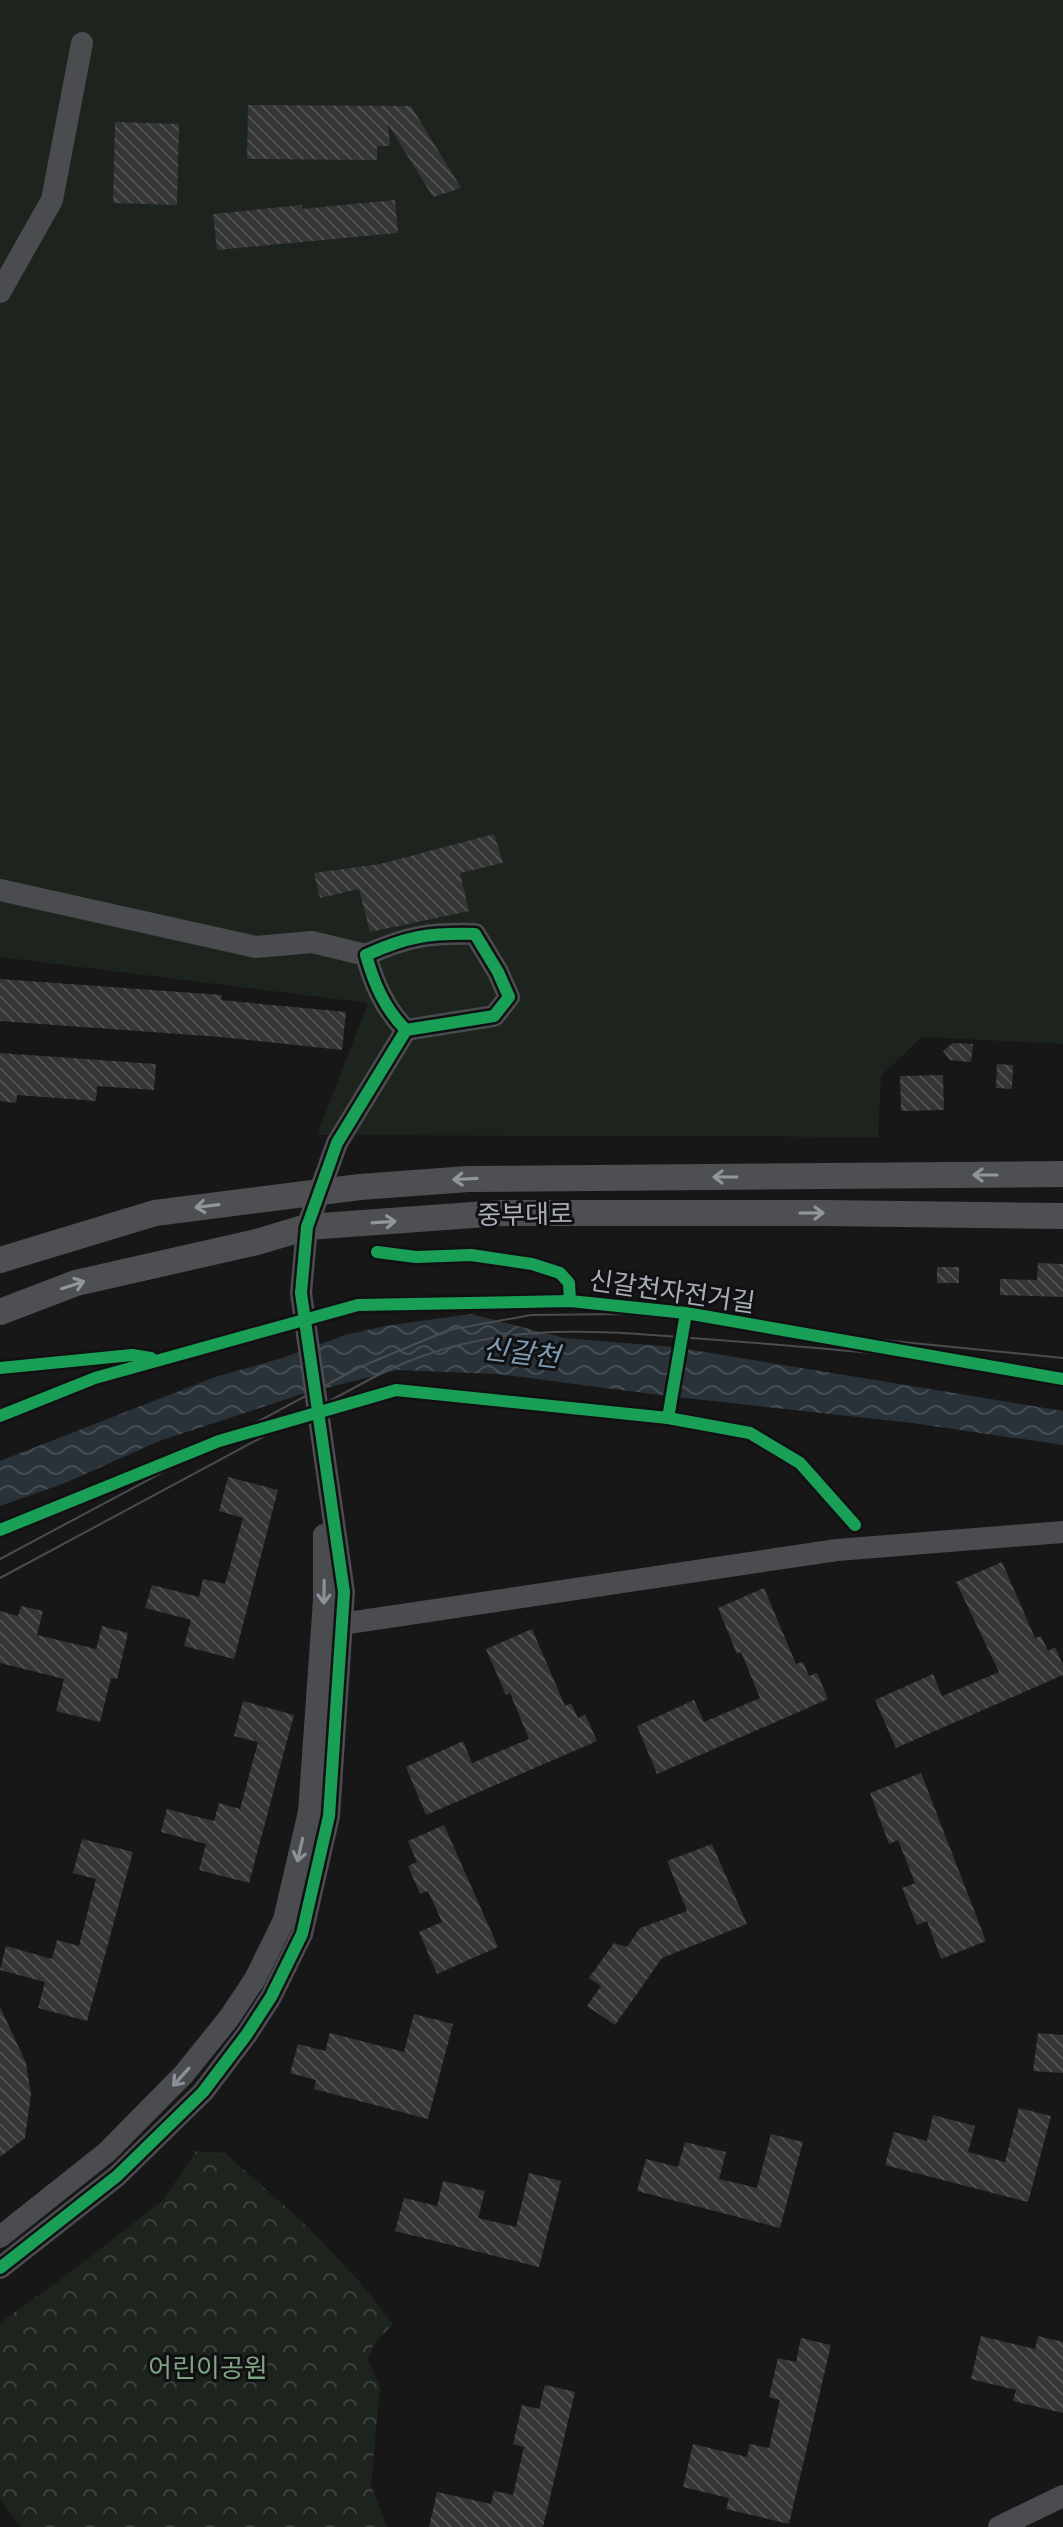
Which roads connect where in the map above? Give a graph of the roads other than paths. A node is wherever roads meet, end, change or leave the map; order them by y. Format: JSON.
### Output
{"nodes":[{"id":1,"x":82,"y":43,"type":"dead end"},
{"id":2,"x":0,"y":292,"type":"edge"},
{"id":3,"x":0,"y":890,"type":"edge"},
{"id":4,"x":366,"y":955,"type":"junction"},
{"id":5,"x":406,"y":1030,"type":"junction"},
{"id":6,"x":1063,"y":1174,"type":"edge"},
{"id":7,"x":321,"y":1192,"type":"junction"},
{"id":8,"x":1063,"y":1216,"type":"edge"},
{"id":9,"x":307,"y":1227,"type":"junction"},
{"id":10,"x":1,"y":1259,"type":"edge"},
{"id":11,"x":0,"y":1312,"type":"edge"},
{"id":12,"x":1063,"y":1532,"type":"edge"},
{"id":13,"x":332,"y":1626,"type":"junction"},
{"id":14,"x":0,"y":2237,"type":"edge"},
{"id":15,"x":0,"y":2268,"type":"edge"},
{"id":16,"x":1063,"y":2496,"type":"edge"},
{"id":17,"x":999,"y":2527,"type":"edge"}],
"edges":[{"from":1,"to":2,"type":"street"},
{"from":3,"to":4,"type":"street"},
{"from":4,"to":5,"type":"street"},
{"from":4,"to":5,"type":"street"},
{"from":5,"to":7,"type":"street"},
{"from":6,"to":7,"type":"main road","name":"중부대로","one_way":true},
{"from":7,"to":9,"type":"street"},
{"from":7,"to":10,"type":"main road","name":"중부대로","one_way":true},
{"from":9,"to":8,"type":"main road","name":"중부대로","one_way":true},
{"from":11,"to":9,"type":"main road","name":"중부대로","one_way":true},
{"from":9,"to":13,"type":"street"},
{"from":12,"to":13,"type":"street"},
{"from":13,"to":14,"type":"street","one_way":true},
{"from":13,"to":15,"type":"street"},
{"from":16,"to":17,"type":"street"}]}
